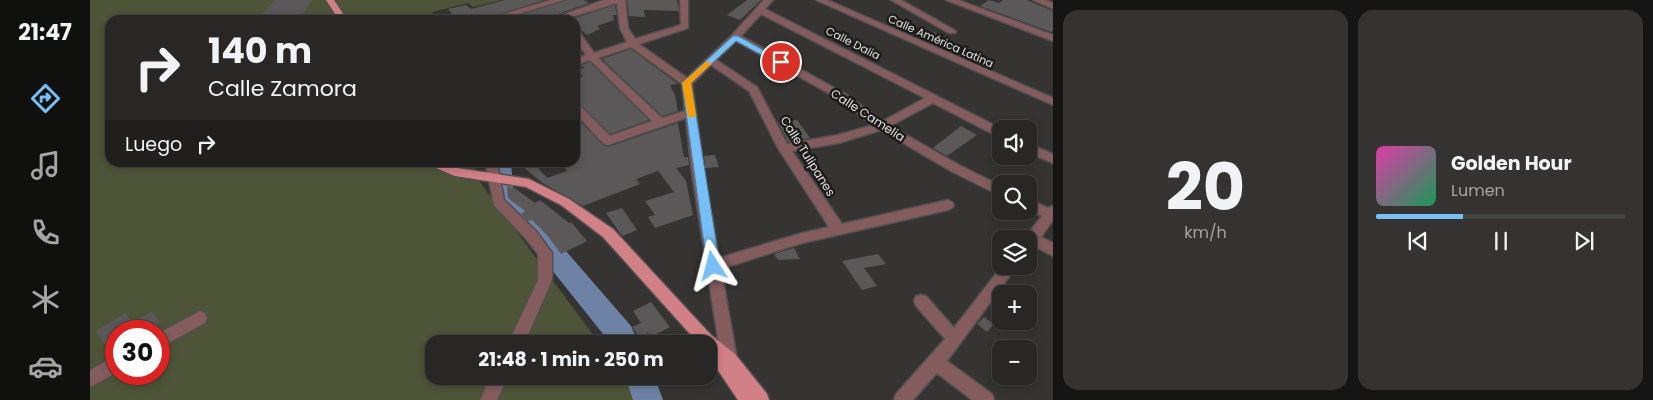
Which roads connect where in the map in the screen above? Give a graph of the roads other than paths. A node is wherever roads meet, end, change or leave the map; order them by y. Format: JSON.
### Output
{"nodes":[{"id":1,"x":330,"y":0,"type":"edge"},
{"id":2,"x":560,"y":0,"type":"edge"},
{"id":3,"x":621,"y":0,"type":"edge"},
{"id":4,"x":684,"y":0,"type":"edge"},
{"id":5,"x":768,"y":0,"type":"edge"},
{"id":6,"x":820,"y":0,"type":"edge"},
{"id":7,"x":896,"y":0,"type":"edge"},
{"id":8,"x":950,"y":0,"type":"edge"},
{"id":9,"x":1037,"y":0,"type":"edge"},
{"id":10,"x":1053,"y":6,"type":"edge"},
{"id":11,"x":761,"y":10,"type":"junction"},
{"id":12,"x":340,"y":15,"type":"edge"},
{"id":13,"x":506,"y":15,"type":"edge"},
{"id":14,"x":574,"y":15,"type":"edge"},
{"id":15,"x":952,"y":31,"type":"dead end"},
{"id":16,"x":736,"y":37,"type":"junction"},
{"id":17,"x":1053,"y":38,"type":"edge"},
{"id":18,"x":580,"y":40,"type":"edge"},
{"id":19,"x":632,"y":43,"type":"junction"},
{"id":20,"x":591,"y":56,"type":"junction"},
{"id":21,"x":580,"y":60,"type":"edge"},
{"id":22,"x":711,"y":60,"type":"junction"},
{"id":23,"x":687,"y":83,"type":"junction"},
{"id":24,"x":934,"y":98,"type":"junction"},
{"id":25,"x":1053,"y":102,"type":"edge"},
{"id":26,"x":691,"y":113,"type":"junction"},
{"id":27,"x":580,"y":116,"type":"edge"},
{"id":28,"x":660,"y":122,"type":"junction"},
{"id":29,"x":882,"y":126,"type":"junction"},
{"id":30,"x":992,"y":128,"type":"edge"},
{"id":31,"x":784,"y":148,"type":"junction"},
{"id":32,"x":1037,"y":152,"type":"edge"},
{"id":33,"x":1053,"y":159,"type":"edge"},
{"id":34,"x":444,"y":167,"type":"edge"},
{"id":35,"x":493,"y":167,"type":"edge"},
{"id":36,"x":497,"y":178,"type":"junction"},
{"id":37,"x":992,"y":186,"type":"edge"},
{"id":38,"x":948,"y":205,"type":"dead end"},
{"id":39,"x":1037,"y":207,"type":"edge"},
{"id":40,"x":1052,"y":213,"type":"edge"},
{"id":41,"x":838,"y":229,"type":"junction"},
{"id":42,"x":1037,"y":231,"type":"edge"},
{"id":43,"x":1037,"y":243,"type":"edge"},
{"id":44,"x":1053,"y":250,"type":"edge"},
{"id":45,"x":713,"y":266,"type":"junction"},
{"id":46,"x":1003,"y":275,"type":"edge"},
{"id":47,"x":921,"y":301,"type":"dead end"},
{"id":48,"x":200,"y":318,"type":"dead end"},
{"id":49,"x":170,"y":335,"type":"edge"},
{"id":50,"x":520,"y":335,"type":"edge"},
{"id":51,"x":701,"y":335,"type":"edge"},
{"id":52,"x":954,"y":339,"type":"junction"},
{"id":53,"x":717,"y":354,"type":"edge"},
{"id":54,"x":936,"y":363,"type":"junction"},
{"id":55,"x":726,"y":364,"type":"junction"},
{"id":56,"x":105,"y":370,"type":"edge"},
{"id":57,"x":90,"y":379,"type":"edge"},
{"id":58,"x":496,"y":385,"type":"edge"},
{"id":59,"x":488,"y":400,"type":"edge"},
{"id":60,"x":748,"y":400,"type":"edge"},
{"id":61,"x":761,"y":400,"type":"edge"},
{"id":62,"x":902,"y":400,"type":"edge"},
{"id":63,"x":986,"y":400,"type":"edge"}],
"edges":[{"from":1,"to":12,"type":"main road"},
{"from":2,"to":13,"type":"street"},
{"from":3,"to":14,"type":"street"},
{"from":3,"to":19,"type":"street"},
{"from":4,"to":19,"type":"street"},
{"from":5,"to":11,"type":"street"},
{"from":6,"to":25,"type":"street","name":"Calle América Latina"},
{"from":7,"to":15,"type":"street"},
{"from":8,"to":17,"type":"street"},
{"from":9,"to":10,"type":"street"},
{"from":11,"to":16,"type":"street"},
{"from":11,"to":24,"type":"street","name":"Calle Dalia"},
{"from":16,"to":22,"type":"street"},
{"from":16,"to":29,"type":"street","name":"Calle Camelia"},
{"from":18,"to":20,"type":"street"},
{"from":19,"to":20,"type":"street"},
{"from":19,"to":23,"type":"street"},
{"from":20,"to":21,"type":"street"},
{"from":20,"to":28,"type":"street"},
{"from":22,"to":23,"type":"street"},
{"from":22,"to":31,"type":"street","name":"Calle Tulipanes"},
{"from":23,"to":26,"type":"street"},
{"from":24,"to":29,"type":"street"},
{"from":24,"to":30,"type":"street","name":"Calle Dalia"},
{"from":26,"to":28,"type":"street"},
{"from":26,"to":45,"type":"street"},
{"from":27,"to":28,"type":"street"},
{"from":29,"to":31,"type":"street"},
{"from":29,"to":37,"type":"street","name":"Calle Camelia"},
{"from":31,"to":41,"type":"street","name":"Calle Tulipanes"},
{"from":32,"to":33,"type":"street"},
{"from":34,"to":36,"type":"main road"},
{"from":35,"to":36,"type":"street"},
{"from":36,"to":50,"type":"street"},
{"from":36,"to":51,"type":"main road"},
{"from":38,"to":41,"type":"street"},
{"from":39,"to":40,"type":"street"},
{"from":40,"to":42,"type":"street"},
{"from":41,"to":45,"type":"street"},
{"from":43,"to":44,"type":"street"},
{"from":45,"to":55,"type":"street"},
{"from":46,"to":52,"type":"street"},
{"from":47,"to":52,"type":"street"},
{"from":48,"to":49,"type":"street"},
{"from":52,"to":54,"type":"street"},
{"from":53,"to":55,"type":"main road"},
{"from":54,"to":62,"type":"street"},
{"from":54,"to":63,"type":"street"},
{"from":55,"to":60,"type":"main road"},
{"from":55,"to":61,"type":"main road"},
{"from":56,"to":57,"type":"street"},
{"from":58,"to":59,"type":"street"}]}
